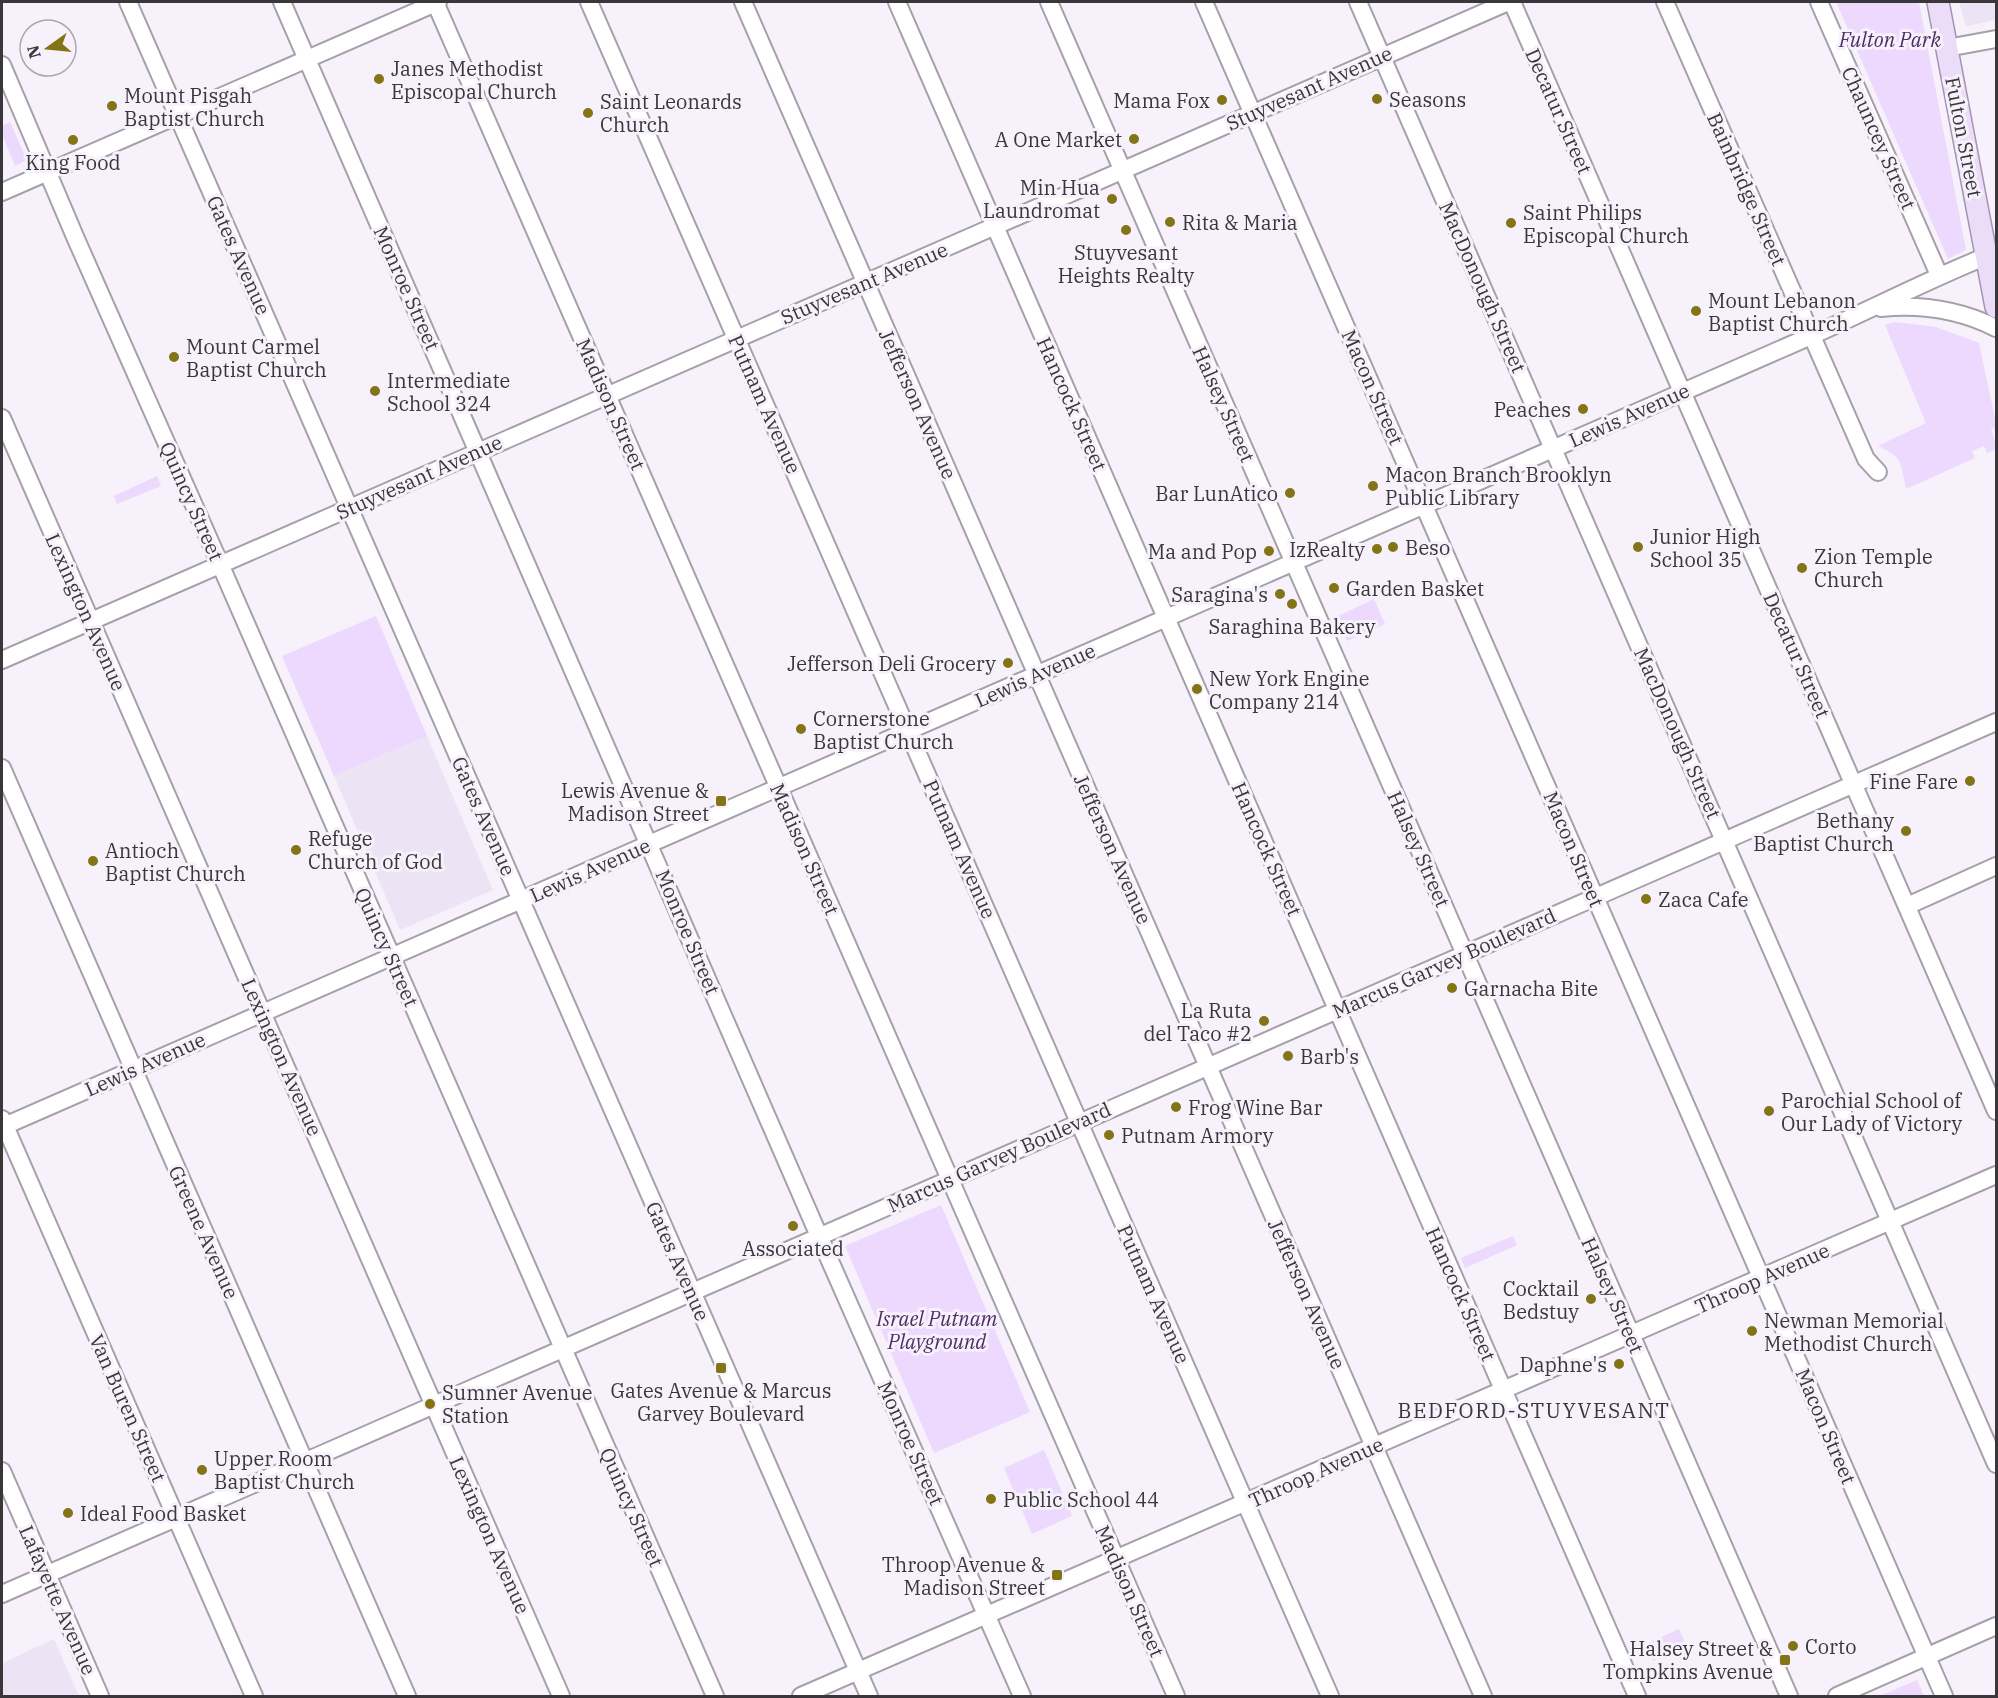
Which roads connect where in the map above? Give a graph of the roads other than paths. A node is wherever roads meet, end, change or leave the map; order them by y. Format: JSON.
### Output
{"nodes":[{"id":1,"x":128,"y":2,"type":"edge"},
{"id":2,"x":282,"y":2,"type":"edge"},
{"id":3,"x":437,"y":2,"type":"edge"},
{"id":4,"x":589,"y":2,"type":"edge"},
{"id":5,"x":743,"y":2,"type":"edge"},
{"id":6,"x":897,"y":2,"type":"edge"},
{"id":7,"x":1049,"y":2,"type":"edge"},
{"id":8,"x":1204,"y":2,"type":"edge"},
{"id":9,"x":1358,"y":2,"type":"edge"},
{"id":10,"x":1510,"y":2,"type":"edge"},
{"id":11,"x":1665,"y":2,"type":"edge"},
{"id":12,"x":1819,"y":2,"type":"edge"},
{"id":13,"x":1938,"y":2,"type":"edge"},
{"id":14,"x":1996,"y":39,"type":"edge"},
{"id":15,"x":1947,"y":48,"type":"junction"},
{"id":16,"x":1382,"y":57,"type":"junction"},
{"id":17,"x":307,"y":59,"type":"junction"},
{"id":18,"x":2,"y":65,"type":"edge"},
{"id":19,"x":1253,"y":113,"type":"junction"},
{"id":20,"x":178,"y":115,"type":"junction"},
{"id":21,"x":1122,"y":170,"type":"junction"},
{"id":22,"x":48,"y":172,"type":"junction"},
{"id":23,"x":2,"y":192,"type":"edge"},
{"id":24,"x":995,"y":226,"type":"junction"},
{"id":25,"x":1987,"y":256,"type":"junction"},
{"id":26,"x":1939,"y":275,"type":"junction"},
{"id":27,"x":866,"y":282,"type":"junction"},
{"id":28,"x":1996,"y":307,"type":"edge"},
{"id":29,"x":1872,"y":309,"type":"junction"},
{"id":30,"x":1996,"y":328,"type":"edge"},
{"id":31,"x":1811,"y":336,"type":"junction"},
{"id":32,"x":736,"y":338,"type":"junction"},
{"id":33,"x":1682,"y":392,"type":"junction"},
{"id":34,"x":607,"y":394,"type":"junction"},
{"id":35,"x":2,"y":418,"type":"edge"},
{"id":36,"x":1553,"y":448,"type":"junction"},
{"id":37,"x":478,"y":451,"type":"junction"},
{"id":38,"x":1878,"y":472,"type":"dead end"},
{"id":39,"x":1424,"y":505,"type":"junction"},
{"id":40,"x":348,"y":508,"type":"junction"},
{"id":41,"x":1293,"y":562,"type":"junction"},
{"id":42,"x":220,"y":564,"type":"junction"},
{"id":43,"x":1166,"y":618,"type":"junction"},
{"id":44,"x":90,"y":621,"type":"junction"},
{"id":45,"x":2,"y":660,"type":"edge"},
{"id":46,"x":1036,"y":675,"type":"junction"},
{"id":47,"x":1996,"y":722,"type":"edge"},
{"id":48,"x":908,"y":731,"type":"junction"},
{"id":49,"x":2,"y":768,"type":"edge"},
{"id":50,"x":1854,"y":785,"type":"junction"},
{"id":51,"x":778,"y":787,"type":"junction"},
{"id":52,"x":1724,"y":840,"type":"junction"},
{"id":53,"x":650,"y":844,"type":"junction"},
{"id":54,"x":1996,"y":866,"type":"edge"},
{"id":55,"x":1594,"y":897,"type":"junction"},
{"id":56,"x":520,"y":900,"type":"junction"},
{"id":57,"x":1907,"y":906,"type":"junction"},
{"id":58,"x":1465,"y":954,"type":"junction"},
{"id":59,"x":392,"y":957,"type":"junction"},
{"id":60,"x":1337,"y":1009,"type":"junction"},
{"id":61,"x":263,"y":1013,"type":"junction"},
{"id":62,"x":1207,"y":1066,"type":"junction"},
{"id":63,"x":133,"y":1070,"type":"junction"},
{"id":64,"x":1996,"y":1111,"type":"edge"},
{"id":65,"x":1079,"y":1122,"type":"junction"},
{"id":66,"x":2,"y":1124,"type":"edge"},
{"id":67,"x":1996,"y":1175,"type":"edge"},
{"id":68,"x":950,"y":1179,"type":"junction"},
{"id":69,"x":1890,"y":1221,"type":"junction"},
{"id":70,"x":819,"y":1236,"type":"junction"},
{"id":71,"x":1762,"y":1278,"type":"junction"},
{"id":72,"x":691,"y":1292,"type":"junction"},
{"id":73,"x":1631,"y":1335,"type":"junction"},
{"id":74,"x":563,"y":1348,"type":"junction"},
{"id":75,"x":1503,"y":1390,"type":"junction"},
{"id":76,"x":433,"y":1405,"type":"junction"},
{"id":77,"x":1374,"y":1447,"type":"junction"},
{"id":78,"x":304,"y":1461,"type":"junction"},
{"id":79,"x":1996,"y":1464,"type":"edge"},
{"id":80,"x":2,"y":1471,"type":"edge"},
{"id":81,"x":1245,"y":1503,"type":"junction"},
{"id":82,"x":176,"y":1518,"type":"junction"},
{"id":83,"x":1116,"y":1559,"type":"junction"},
{"id":84,"x":46,"y":1574,"type":"junction"},
{"id":85,"x":2,"y":1594,"type":"edge"},
{"id":86,"x":987,"y":1616,"type":"junction"},
{"id":87,"x":1996,"y":1626,"type":"edge"},
{"id":88,"x":1926,"y":1658,"type":"junction"},
{"id":89,"x":858,"y":1672,"type":"junction"},
{"id":90,"x":100,"y":1696,"type":"edge"},
{"id":91,"x":254,"y":1696,"type":"edge"},
{"id":92,"x":407,"y":1696,"type":"edge"},
{"id":93,"x":561,"y":1696,"type":"edge"},
{"id":94,"x":715,"y":1696,"type":"edge"},
{"id":95,"x":801,"y":1696,"type":"edge"},
{"id":96,"x":869,"y":1696,"type":"edge"},
{"id":97,"x":1022,"y":1696,"type":"edge"},
{"id":98,"x":1176,"y":1696,"type":"edge"},
{"id":99,"x":1330,"y":1696,"type":"edge"},
{"id":100,"x":1483,"y":1696,"type":"edge"},
{"id":101,"x":1637,"y":1696,"type":"edge"},
{"id":102,"x":1789,"y":1696,"type":"edge"},
{"id":103,"x":1837,"y":1696,"type":"edge"},
{"id":104,"x":1944,"y":1696,"type":"edge"}],
"edges":[{"from":1,"to":20,"type":"street","name":"Gates Avenue"},
{"from":2,"to":17,"type":"street","name":"Monroe Street"},
{"from":3,"to":17,"type":"street"},
{"from":3,"to":34,"type":"street","name":"Madison Street"},
{"from":4,"to":32,"type":"street","name":"Putnam Avenue"},
{"from":5,"to":27,"type":"street","name":"Jefferson Avenue"},
{"from":6,"to":24,"type":"street","name":"Hancock Street"},
{"from":7,"to":21,"type":"street","name":"Halsey Street"},
{"from":8,"to":19,"type":"street","name":"Macon Street"},
{"from":9,"to":16,"type":"street","name":"MacDonough Street"},
{"from":10,"to":16,"type":"street","name":"Stuyvesant Avenue"},
{"from":10,"to":33,"type":"street","name":"Decatur Street"},
{"from":11,"to":31,"type":"street","name":"Bainbridge Street"},
{"from":12,"to":26,"type":"street","name":"Chauncey Street"},
{"from":13,"to":15,"type":"main road","name":"Fulton Street"},
{"from":14,"to":15,"type":"street"},
{"from":15,"to":25,"type":"main road","name":"Fulton Street"},
{"from":16,"to":19,"type":"street","name":"Stuyvesant Avenue"},
{"from":16,"to":36,"type":"street","name":"MacDonough Street"},
{"from":17,"to":20,"type":"street"},
{"from":17,"to":37,"type":"street","name":"Monroe Street"},
{"from":18,"to":22,"type":"street","name":"Quincy Street"},
{"from":19,"to":21,"type":"street","name":"Stuyvesant Avenue"},
{"from":19,"to":39,"type":"street","name":"Macon Street"},
{"from":20,"to":22,"type":"street"},
{"from":20,"to":40,"type":"street","name":"Gates Avenue"},
{"from":21,"to":24,"type":"street","name":"Stuyvesant Avenue"},
{"from":21,"to":41,"type":"street","name":"Halsey Street"},
{"from":22,"to":23,"type":"street"},
{"from":22,"to":42,"type":"street","name":"Quincy Street"},
{"from":24,"to":27,"type":"street","name":"Stuyvesant Avenue"},
{"from":24,"to":43,"type":"street","name":"Hancock Street"},
{"from":25,"to":26,"type":"street","name":"Lewis Avenue"},
{"from":25,"to":28,"type":"main road","name":"Fulton Street"},
{"from":26,"to":29,"type":"street","name":"Lewis Avenue"},
{"from":27,"to":32,"type":"street","name":"Stuyvesant Avenue"},
{"from":27,"to":46,"type":"street","name":"Jefferson Avenue"},
{"from":29,"to":30,"type":"street","name":"Lewis Avenue"},
{"from":29,"to":31,"type":"street","name":"Lewis Avenue"},
{"from":31,"to":33,"type":"street","name":"Lewis Avenue"},
{"from":31,"to":38,"type":"street","name":"Bainbridge Street"},
{"from":32,"to":34,"type":"street","name":"Stuyvesant Avenue"},
{"from":32,"to":48,"type":"street","name":"Putnam Avenue"},
{"from":33,"to":36,"type":"street","name":"Lewis Avenue"},
{"from":33,"to":50,"type":"street","name":"Decatur Street"},
{"from":34,"to":37,"type":"street","name":"Stuyvesant Avenue"},
{"from":34,"to":51,"type":"street","name":"Madison Street"},
{"from":35,"to":44,"type":"street","name":"Lexington Avenue"},
{"from":36,"to":39,"type":"street","name":"Lewis Avenue"},
{"from":36,"to":52,"type":"street","name":"MacDonough Street"},
{"from":37,"to":40,"type":"street","name":"Stuyvesant Avenue"},
{"from":37,"to":53,"type":"street","name":"Monroe Street"},
{"from":39,"to":41,"type":"street","name":"Lewis Avenue"},
{"from":39,"to":55,"type":"street","name":"Macon Street"},
{"from":40,"to":42,"type":"street","name":"Stuyvesant Avenue"},
{"from":40,"to":56,"type":"street","name":"Gates Avenue"},
{"from":41,"to":43,"type":"street","name":"Lewis Avenue"},
{"from":41,"to":58,"type":"street","name":"Halsey Street"},
{"from":42,"to":44,"type":"street","name":"Stuyvesant Avenue"},
{"from":42,"to":59,"type":"street","name":"Quincy Street"},
{"from":43,"to":46,"type":"street","name":"Lewis Avenue"},
{"from":43,"to":60,"type":"street","name":"Hancock Street"},
{"from":44,"to":45,"type":"street"},
{"from":44,"to":61,"type":"street","name":"Lexington Avenue"},
{"from":46,"to":48,"type":"street","name":"Lewis Avenue"},
{"from":46,"to":62,"type":"street","name":"Jefferson Avenue"},
{"from":47,"to":50,"type":"street","name":"Marcus Garvey Boulevard"},
{"from":48,"to":51,"type":"street","name":"Lewis Avenue"},
{"from":48,"to":65,"type":"street","name":"Putnam Avenue"},
{"from":49,"to":63,"type":"street","name":"Greene Avenue"},
{"from":50,"to":52,"type":"street","name":"Marcus Garvey Boulevard"},
{"from":50,"to":57,"type":"street","name":"Decatur Street"},
{"from":51,"to":53,"type":"street","name":"Lewis Avenue"},
{"from":51,"to":68,"type":"street","name":"Madison Street"},
{"from":52,"to":55,"type":"street","name":"Marcus Garvey Boulevard"},
{"from":52,"to":69,"type":"street","name":"MacDonough Street"},
{"from":53,"to":56,"type":"street","name":"Lewis Avenue"},
{"from":53,"to":70,"type":"street","name":"Monroe Street"},
{"from":54,"to":57,"type":"street"},
{"from":55,"to":58,"type":"street","name":"Marcus Garvey Boulevard"},
{"from":55,"to":71,"type":"street","name":"Macon Street"},
{"from":56,"to":59,"type":"street","name":"Lewis Avenue"},
{"from":56,"to":72,"type":"street","name":"Gates Avenue"},
{"from":57,"to":64,"type":"street","name":"Decatur Street"},
{"from":58,"to":60,"type":"street","name":"Marcus Garvey Boulevard"},
{"from":58,"to":73,"type":"street","name":"Halsey Street"},
{"from":59,"to":61,"type":"street","name":"Lewis Avenue"},
{"from":59,"to":74,"type":"street","name":"Quincy Street"},
{"from":60,"to":62,"type":"street","name":"Marcus Garvey Boulevard"},
{"from":60,"to":75,"type":"street","name":"Hancock Street"},
{"from":61,"to":63,"type":"street","name":"Lewis Avenue"},
{"from":61,"to":76,"type":"street","name":"Lexington Avenue"},
{"from":62,"to":65,"type":"street","name":"Marcus Garvey Boulevard"},
{"from":62,"to":77,"type":"street","name":"Jefferson Avenue"},
{"from":63,"to":66,"type":"street","name":"Lewis Avenue"},
{"from":63,"to":78,"type":"street","name":"Greene Avenue"},
{"from":65,"to":68,"type":"street","name":"Marcus Garvey Boulevard"},
{"from":65,"to":81,"type":"street","name":"Putnam Avenue"},
{"from":66,"to":82,"type":"street","name":"Van Buren Street"},
{"from":67,"to":69,"type":"street","name":"Throop Avenue"},
{"from":68,"to":70,"type":"street","name":"Marcus Garvey Boulevard"},
{"from":68,"to":83,"type":"street","name":"Madison Street"},
{"from":69,"to":71,"type":"street","name":"Throop Avenue"},
{"from":69,"to":79,"type":"street","name":"MacDonough Street"},
{"from":70,"to":72,"type":"street","name":"Marcus Garvey Boulevard"},
{"from":70,"to":86,"type":"street","name":"Monroe Street"},
{"from":71,"to":73,"type":"street","name":"Throop Avenue"},
{"from":71,"to":88,"type":"street","name":"Macon Street"},
{"from":72,"to":74,"type":"street","name":"Marcus Garvey Boulevard"},
{"from":72,"to":89,"type":"street","name":"Gates Avenue"},
{"from":73,"to":75,"type":"street","name":"Throop Avenue"},
{"from":73,"to":102,"type":"street","name":"Halsey Street"},
{"from":74,"to":76,"type":"street","name":"Marcus Garvey Boulevard"},
{"from":74,"to":94,"type":"street","name":"Quincy Street"},
{"from":75,"to":77,"type":"street","name":"Throop Avenue"},
{"from":75,"to":101,"type":"street","name":"Hancock Street"},
{"from":76,"to":78,"type":"street","name":"Marcus Garvey Boulevard"},
{"from":76,"to":93,"type":"street","name":"Lexington Avenue"},
{"from":77,"to":81,"type":"street","name":"Throop Avenue"},
{"from":77,"to":100,"type":"street","name":"Jefferson Avenue"},
{"from":78,"to":82,"type":"street","name":"Marcus Garvey Boulevard"},
{"from":78,"to":92,"type":"street","name":"Greene Avenue"},
{"from":80,"to":84,"type":"street","name":"Lafayette Avenue"},
{"from":81,"to":83,"type":"street","name":"Throop Avenue"},
{"from":81,"to":99,"type":"street","name":"Putnam Avenue"},
{"from":82,"to":84,"type":"street","name":"Marcus Garvey Boulevard"},
{"from":82,"to":91,"type":"street","name":"Van Buren Street"},
{"from":83,"to":86,"type":"street","name":"Throop Avenue"},
{"from":83,"to":98,"type":"street","name":"Madison Street"},
{"from":84,"to":85,"type":"street","name":"Marcus Garvey Boulevard"},
{"from":84,"to":90,"type":"street","name":"Lafayette Avenue"},
{"from":86,"to":89,"type":"street","name":"Throop Avenue"},
{"from":86,"to":97,"type":"street","name":"Monroe Street"},
{"from":87,"to":88,"type":"street"},
{"from":88,"to":103,"type":"street"},
{"from":88,"to":104,"type":"street","name":"Macon Street"},
{"from":89,"to":95,"type":"street","name":"Throop Avenue"},
{"from":89,"to":96,"type":"street","name":"Gates Avenue"}]}
